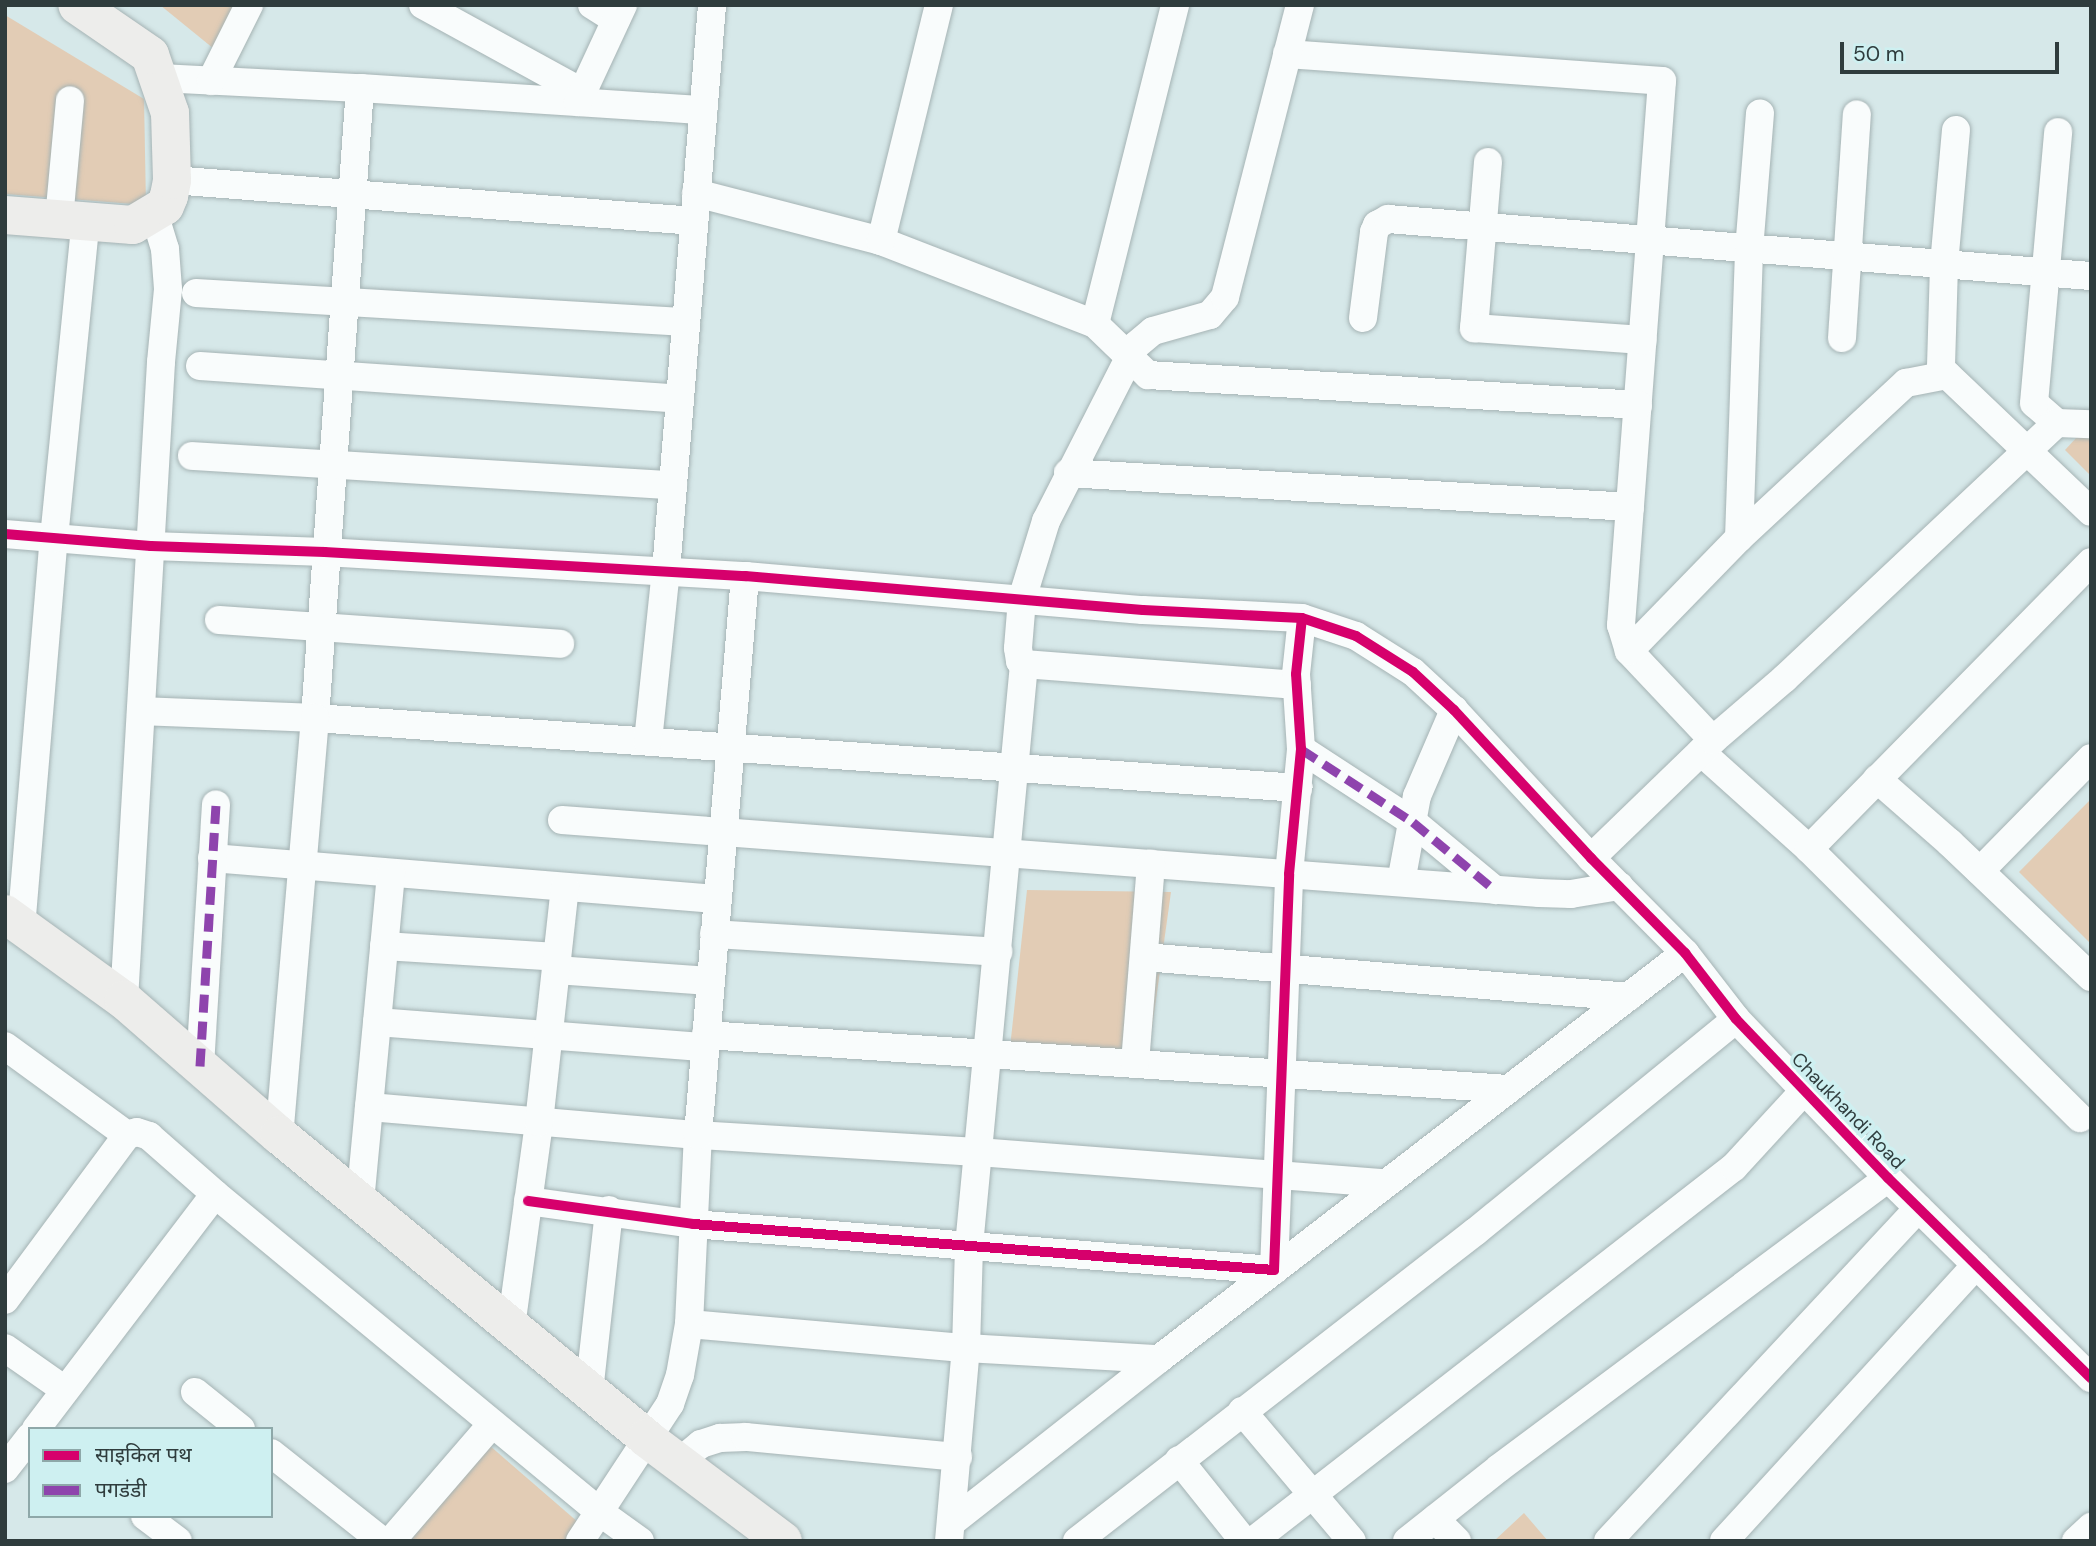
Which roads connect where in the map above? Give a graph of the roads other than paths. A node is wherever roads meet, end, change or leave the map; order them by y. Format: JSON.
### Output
{"nodes":[{"id":1,"x":77,"y":5,"type":"edge"},
{"id":2,"x":249,"y":5,"type":"edge"},
{"id":3,"x":423,"y":5,"type":"edge"},
{"id":4,"x":712,"y":5,"type":"edge"},
{"id":5,"x":939,"y":5,"type":"edge"},
{"id":6,"x":1175,"y":5,"type":"edge"},
{"id":7,"x":1300,"y":5,"type":"edge"},
{"id":8,"x":610,"y":10,"type":"edge"},
{"id":9,"x":1287,"y":54,"type":"junction"},
{"id":10,"x":155,"y":67,"type":"junction"},
{"id":11,"x":211,"y":81,"type":"junction"},
{"id":12,"x":360,"y":88,"type":"junction"},
{"id":13,"x":580,"y":97,"type":"junction"},
{"id":14,"x":70,"y":101,"type":"dead end"},
{"id":15,"x":703,"y":110,"type":"junction"},
{"id":16,"x":1759,"y":113,"type":"dead end"},
{"id":17,"x":1857,"y":115,"type":"dead end"},
{"id":18,"x":1956,"y":131,"type":"dead end"},
{"id":19,"x":2058,"y":132,"type":"dead end"},
{"id":20,"x":1488,"y":162,"type":"dead end"},
{"id":21,"x":173,"y":180,"type":"junction"},
{"id":22,"x":696,"y":193,"type":"junction"},
{"id":23,"x":351,"y":195,"type":"junction"},
{"id":24,"x":154,"y":214,"type":"junction"},
{"id":25,"x":5,"y":215,"type":"edge"},
{"id":26,"x":73,"y":219,"type":"junction"},
{"id":27,"x":694,"y":221,"type":"junction"},
{"id":28,"x":1482,"y":227,"type":"junction"},
{"id":29,"x":881,"y":241,"type":"junction"},
{"id":30,"x":1651,"y":242,"type":"junction"},
{"id":31,"x":1749,"y":250,"type":"junction"},
{"id":32,"x":1847,"y":257,"type":"junction"},
{"id":33,"x":1944,"y":265,"type":"junction"},
{"id":34,"x":2046,"y":272,"type":"junction"},
{"id":35,"x":2091,"y":276,"type":"edge"},
{"id":36,"x":197,"y":293,"type":"dead end"},
{"id":37,"x":343,"y":301,"type":"junction"},
{"id":38,"x":1363,"y":318,"type":"dead end"},
{"id":39,"x":686,"y":322,"type":"junction"},
{"id":40,"x":1095,"y":324,"type":"junction"},
{"id":41,"x":1842,"y":338,"type":"dead end"},
{"id":42,"x":1643,"y":340,"type":"junction"},
{"id":43,"x":1129,"y":358,"type":"junction"},
{"id":44,"x":200,"y":366,"type":"dead end"},
{"id":45,"x":1947,"y":375,"type":"junction"},
{"id":46,"x":337,"y":376,"type":"junction"},
{"id":47,"x":680,"y":399,"type":"junction"},
{"id":48,"x":1638,"y":405,"type":"junction"},
{"id":49,"x":2057,"y":423,"type":"junction"},
{"id":50,"x":2091,"y":424,"type":"edge"},
{"id":51,"x":2028,"y":450,"type":"junction"},
{"id":52,"x":192,"y":456,"type":"dead end"},
{"id":53,"x":331,"y":464,"type":"junction"},
{"id":54,"x":1068,"y":473,"type":"junction"},
{"id":55,"x":673,"y":485,"type":"junction"},
{"id":56,"x":1630,"y":507,"type":"junction"},
{"id":57,"x":2091,"y":512,"type":"edge"},
{"id":58,"x":5,"y":534,"type":"edge"},
{"id":59,"x":54,"y":538,"type":"junction"},
{"id":60,"x":1739,"y":538,"type":"junction"},
{"id":61,"x":151,"y":546,"type":"junction"},
{"id":62,"x":325,"y":552,"type":"junction"},
{"id":63,"x":2091,"y":562,"type":"edge"},
{"id":64,"x":666,"y":570,"type":"junction"},
{"id":65,"x":745,"y":576,"type":"junction"},
{"id":66,"x":1022,"y":599,"type":"junction"},
{"id":67,"x":1302,"y":618,"type":"junction"},
{"id":68,"x":219,"y":620,"type":"dead end"},
{"id":69,"x":320,"y":625,"type":"junction"},
{"id":70,"x":560,"y":644,"type":"dead end"},
{"id":71,"x":1629,"y":650,"type":"junction"},
{"id":72,"x":1024,"y":664,"type":"junction"},
{"id":73,"x":1297,"y":685,"type":"junction"},
{"id":74,"x":141,"y":710,"type":"junction"},
{"id":75,"x":1454,"y":710,"type":"junction"},
{"id":76,"x":315,"y":718,"type":"junction"},
{"id":77,"x":648,"y":741,"type":"junction"},
{"id":78,"x":729,"y":746,"type":"junction"},
{"id":79,"x":1707,"y":746,"type":"junction"},
{"id":80,"x":1301,"y":749,"type":"junction"},
{"id":81,"x":2091,"y":758,"type":"edge"},
{"id":82,"x":1016,"y":767,"type":"junction"},
{"id":83,"x":1877,"y":779,"type":"junction"},
{"id":84,"x":1299,"y":788,"type":"junction"},
{"id":85,"x":216,"y":804,"type":"dead end"},
{"id":86,"x":562,"y":820,"type":"dead end"},
{"id":87,"x":1413,"y":822,"type":"junction"},
{"id":88,"x":722,"y":832,"type":"junction"},
{"id":89,"x":1809,"y":849,"type":"junction"},
{"id":90,"x":1008,"y":854,"type":"junction"},
{"id":91,"x":212,"y":858,"type":"junction"},
{"id":92,"x":1591,"y":858,"type":"junction"},
{"id":93,"x":1151,"y":864,"type":"junction"},
{"id":94,"x":302,"y":866,"type":"junction"},
{"id":95,"x":1980,"y":871,"type":"junction"},
{"id":96,"x":391,"y":873,"type":"junction"},
{"id":97,"x":1289,"y":874,"type":"junction"},
{"id":98,"x":1401,"y":882,"type":"junction"},
{"id":99,"x":1619,"y":886,"type":"junction"},
{"id":100,"x":565,"y":887,"type":"junction"},
{"id":101,"x":1495,"y":890,"type":"junction"},
{"id":102,"x":716,"y":899,"type":"junction"},
{"id":103,"x":13,"y":921,"type":"edge"},
{"id":104,"x":714,"y":934,"type":"junction"},
{"id":105,"x":384,"y":946,"type":"junction"},
{"id":106,"x":998,"y":952,"type":"junction"},
{"id":107,"x":1685,"y":953,"type":"junction"},
{"id":108,"x":1144,"y":957,"type":"junction"},
{"id":109,"x":556,"y":963,"type":"junction"},
{"id":110,"x":1286,"y":969,"type":"junction"},
{"id":111,"x":2091,"y":976,"type":"edge"},
{"id":112,"x":710,"y":981,"type":"junction"},
{"id":113,"x":1628,"y":997,"type":"junction"},
{"id":114,"x":124,"y":1000,"type":"junction"},
{"id":115,"x":1736,"y":1019,"type":"junction"},
{"id":116,"x":377,"y":1022,"type":"junction"},
{"id":117,"x":549,"y":1033,"type":"junction"},
{"id":118,"x":705,"y":1041,"type":"junction"},
{"id":119,"x":5,"y":1046,"type":"edge"},
{"id":120,"x":988,"y":1054,"type":"junction"},
{"id":121,"x":1135,"y":1063,"type":"junction"},
{"id":122,"x":200,"y":1066,"type":"junction"},
{"id":123,"x":1282,"y":1074,"type":"junction"},
{"id":124,"x":1508,"y":1089,"type":"junction"},
{"id":125,"x":1804,"y":1091,"type":"junction"},
{"id":126,"x":369,"y":1107,"type":"junction"},
{"id":127,"x":2080,"y":1118,"type":"dead end"},
{"id":128,"x":539,"y":1122,"type":"junction"},
{"id":129,"x":127,"y":1135,"type":"junction"},
{"id":130,"x":279,"y":1135,"type":"junction"},
{"id":131,"x":698,"y":1136,"type":"junction"},
{"id":132,"x":979,"y":1152,"type":"junction"},
{"id":133,"x":1278,"y":1175,"type":"junction"},
{"id":134,"x":1888,"y":1178,"type":"junction"},
{"id":135,"x":1386,"y":1183,"type":"junction"},
{"id":136,"x":215,"y":1194,"type":"junction"},
{"id":137,"x":528,"y":1201,"type":"junction"},
{"id":138,"x":360,"y":1202,"type":"junction"},
{"id":139,"x":1918,"y":1208,"type":"junction"},
{"id":140,"x":609,"y":1210,"type":"junction"},
{"id":141,"x":693,"y":1224,"type":"junction"},
{"id":142,"x":969,"y":1246,"type":"junction"},
{"id":143,"x":1976,"y":1265,"type":"junction"},
{"id":144,"x":1274,"y":1270,"type":"junction"},
{"id":145,"x":5,"y":1300,"type":"edge"},
{"id":146,"x":689,"y":1324,"type":"junction"},
{"id":147,"x":511,"y":1327,"type":"junction"},
{"id":148,"x":5,"y":1348,"type":"edge"},
{"id":149,"x":966,"y":1348,"type":"junction"},
{"id":150,"x":1159,"y":1359,"type":"junction"},
{"id":151,"x":2091,"y":1378,"type":"edge"},
{"id":152,"x":65,"y":1390,"type":"junction"},
{"id":153,"x":195,"y":1392,"type":"dead end"},
{"id":154,"x":589,"y":1392,"type":"junction"},
{"id":155,"x":1242,"y":1411,"type":"junction"},
{"id":156,"x":492,"y":1424,"type":"junction"},
{"id":157,"x":37,"y":1427,"type":"edge"},
{"id":158,"x":239,"y":1427,"type":"edge"},
{"id":159,"x":646,"y":1438,"type":"junction"},
{"id":160,"x":28,"y":1440,"type":"edge"},
{"id":161,"x":273,"y":1455,"type":"edge"},
{"id":162,"x":958,"y":1457,"type":"junction"},
{"id":163,"x":1179,"y":1460,"type":"junction"},
{"id":164,"x":677,"y":1464,"type":"junction"},
{"id":165,"x":5,"y":1469,"type":"edge"},
{"id":166,"x":1311,"y":1493,"type":"junction"},
{"id":167,"x":601,"y":1513,"type":"junction"},
{"id":168,"x":148,"y":1518,"type":"edge"},
{"id":169,"x":1435,"y":1519,"type":"junction"},
{"id":170,"x":2091,"y":1527,"type":"edge"},
{"id":171,"x":950,"y":1532,"type":"edge"},
{"id":172,"x":178,"y":1541,"type":"edge"},
{"id":173,"x":382,"y":1541,"type":"edge"},
{"id":174,"x":390,"y":1541,"type":"edge"},
{"id":175,"x":580,"y":1541,"type":"edge"},
{"id":176,"x":640,"y":1541,"type":"edge"},
{"id":177,"x":783,"y":1541,"type":"edge"},
{"id":178,"x":1076,"y":1541,"type":"edge"},
{"id":179,"x":1244,"y":1541,"type":"edge"},
{"id":180,"x":1253,"y":1541,"type":"edge"},
{"id":181,"x":1352,"y":1541,"type":"edge"},
{"id":182,"x":1407,"y":1541,"type":"edge"},
{"id":183,"x":1457,"y":1541,"type":"edge"},
{"id":184,"x":1608,"y":1541,"type":"edge"},
{"id":185,"x":1724,"y":1541,"type":"edge"},
{"id":186,"x":2076,"y":1541,"type":"edge"}],
"edges":[{"from":1,"to":10,"type":"street"},
{"from":2,"to":11,"type":"street"},
{"from":3,"to":13,"type":"street"},
{"from":4,"to":15,"type":"street"},
{"from":5,"to":29,"type":"street"},
{"from":6,"to":40,"type":"street"},
{"from":7,"to":9,"type":"street"},
{"from":8,"to":13,"type":"street"},
{"from":9,"to":30,"type":"street"},
{"from":9,"to":43,"type":"street"},
{"from":10,"to":11,"type":"street"},
{"from":10,"to":21,"type":"street"},
{"from":11,"to":12,"type":"street"},
{"from":12,"to":13,"type":"street"},
{"from":12,"to":23,"type":"street"},
{"from":13,"to":15,"type":"street"},
{"from":14,"to":26,"type":"street"},
{"from":15,"to":22,"type":"street"},
{"from":16,"to":31,"type":"street"},
{"from":17,"to":32,"type":"street"},
{"from":18,"to":33,"type":"street"},
{"from":19,"to":34,"type":"street"},
{"from":20,"to":28,"type":"street"},
{"from":21,"to":23,"type":"street"},
{"from":21,"to":24,"type":"street"},
{"from":22,"to":27,"type":"street"},
{"from":22,"to":29,"type":"street"},
{"from":23,"to":27,"type":"street"},
{"from":23,"to":37,"type":"street"},
{"from":24,"to":26,"type":"street"},
{"from":24,"to":61,"type":"street"},
{"from":25,"to":26,"type":"street"},
{"from":26,"to":59,"type":"street"},
{"from":27,"to":39,"type":"street"},
{"from":28,"to":30,"type":"street"},
{"from":28,"to":38,"type":"street"},
{"from":28,"to":42,"type":"street"},
{"from":29,"to":40,"type":"street"},
{"from":30,"to":31,"type":"street"},
{"from":30,"to":42,"type":"street"},
{"from":31,"to":32,"type":"street"},
{"from":31,"to":60,"type":"street"},
{"from":32,"to":33,"type":"street"},
{"from":32,"to":41,"type":"street"},
{"from":33,"to":34,"type":"street"},
{"from":33,"to":45,"type":"street"},
{"from":34,"to":35,"type":"street"},
{"from":34,"to":49,"type":"street"},
{"from":36,"to":37,"type":"street"},
{"from":37,"to":39,"type":"street"},
{"from":37,"to":46,"type":"street"},
{"from":39,"to":47,"type":"street"},
{"from":40,"to":43,"type":"street"},
{"from":42,"to":48,"type":"street"},
{"from":43,"to":48,"type":"street"},
{"from":43,"to":54,"type":"street"},
{"from":44,"to":46,"type":"street"},
{"from":45,"to":51,"type":"street"},
{"from":45,"to":60,"type":"street"},
{"from":46,"to":47,"type":"street"},
{"from":46,"to":53,"type":"street"},
{"from":47,"to":55,"type":"street"},
{"from":48,"to":56,"type":"street"},
{"from":49,"to":50,"type":"street"},
{"from":49,"to":51,"type":"street"},
{"from":51,"to":57,"type":"street"},
{"from":51,"to":79,"type":"street"},
{"from":52,"to":53,"type":"street"},
{"from":53,"to":55,"type":"street"},
{"from":53,"to":62,"type":"street"},
{"from":54,"to":56,"type":"street"},
{"from":54,"to":66,"type":"street"},
{"from":55,"to":64,"type":"street"},
{"from":56,"to":71,"type":"street"},
{"from":58,"to":59,"type":"street","name":"Chaukhandi Road"},
{"from":59,"to":61,"type":"street","name":"Chaukhandi Road"},
{"from":59,"to":103,"type":"street"},
{"from":60,"to":71,"type":"street"},
{"from":61,"to":62,"type":"street","name":"Chaukhandi Road"},
{"from":61,"to":74,"type":"street"},
{"from":62,"to":64,"type":"street","name":"Chaukhandi Road"},
{"from":62,"to":69,"type":"street"},
{"from":63,"to":83,"type":"street"},
{"from":64,"to":65,"type":"street","name":"Chaukhandi Road"},
{"from":64,"to":77,"type":"street"},
{"from":65,"to":66,"type":"street","name":"Chaukhandi Road"},
{"from":65,"to":78,"type":"street"},
{"from":66,"to":67,"type":"street","name":"Chaukhandi Road"},
{"from":66,"to":72,"type":"street"},
{"from":67,"to":73,"type":"street"},
{"from":67,"to":75,"type":"street","name":"Chaukhandi Road"},
{"from":68,"to":69,"type":"street"},
{"from":69,"to":70,"type":"street"},
{"from":69,"to":76,"type":"street"},
{"from":71,"to":79,"type":"street"},
{"from":72,"to":73,"type":"street"},
{"from":72,"to":82,"type":"street"},
{"from":73,"to":80,"type":"street"},
{"from":74,"to":76,"type":"street"},
{"from":74,"to":114,"type":"street"},
{"from":75,"to":87,"type":"street"},
{"from":75,"to":92,"type":"street","name":"Chaukhandi Road"},
{"from":76,"to":77,"type":"street"},
{"from":76,"to":94,"type":"street"},
{"from":77,"to":78,"type":"street"},
{"from":78,"to":82,"type":"street"},
{"from":78,"to":88,"type":"street"},
{"from":79,"to":89,"type":"street"},
{"from":79,"to":92,"type":"street"},
{"from":80,"to":84,"type":"street"},
{"from":80,"to":87,"type":"street"},
{"from":81,"to":95,"type":"street"},
{"from":82,"to":84,"type":"street"},
{"from":82,"to":90,"type":"street"},
{"from":83,"to":89,"type":"street"},
{"from":83,"to":95,"type":"street"},
{"from":84,"to":97,"type":"street"},
{"from":85,"to":91,"type":"street"},
{"from":86,"to":88,"type":"street"},
{"from":87,"to":98,"type":"street"},
{"from":87,"to":101,"type":"street"},
{"from":88,"to":90,"type":"street"},
{"from":88,"to":102,"type":"street"},
{"from":89,"to":127,"type":"street"},
{"from":90,"to":93,"type":"street"},
{"from":90,"to":106,"type":"street"},
{"from":91,"to":94,"type":"street"},
{"from":91,"to":122,"type":"street"},
{"from":92,"to":99,"type":"street","name":"Chaukhandi Road"},
{"from":93,"to":97,"type":"street"},
{"from":93,"to":108,"type":"street"},
{"from":94,"to":96,"type":"street"},
{"from":94,"to":130,"type":"street"},
{"from":95,"to":111,"type":"street"},
{"from":96,"to":100,"type":"street"},
{"from":96,"to":105,"type":"street"},
{"from":97,"to":98,"type":"street"},
{"from":97,"to":110,"type":"street"},
{"from":98,"to":101,"type":"street"},
{"from":99,"to":101,"type":"street"},
{"from":99,"to":107,"type":"street","name":"Chaukhandi Road"},
{"from":100,"to":102,"type":"street"},
{"from":100,"to":109,"type":"street"},
{"from":102,"to":104,"type":"street"},
{"from":103,"to":114,"type":"street"},
{"from":104,"to":106,"type":"street"},
{"from":104,"to":112,"type":"street"},
{"from":105,"to":109,"type":"street"},
{"from":105,"to":116,"type":"street"},
{"from":106,"to":120,"type":"street"},
{"from":107,"to":113,"type":"street"},
{"from":107,"to":115,"type":"street","name":"Chaukhandi Road"},
{"from":108,"to":110,"type":"street"},
{"from":108,"to":121,"type":"street"},
{"from":109,"to":112,"type":"street"},
{"from":109,"to":117,"type":"street"},
{"from":110,"to":113,"type":"street"},
{"from":110,"to":123,"type":"street"},
{"from":112,"to":118,"type":"street"},
{"from":113,"to":124,"type":"street"},
{"from":114,"to":122,"type":"street"},
{"from":115,"to":125,"type":"street","name":"Chaukhandi Road"},
{"from":115,"to":155,"type":"street"},
{"from":116,"to":117,"type":"street"},
{"from":116,"to":126,"type":"street"},
{"from":117,"to":118,"type":"street"},
{"from":117,"to":128,"type":"street"},
{"from":118,"to":120,"type":"street"},
{"from":118,"to":131,"type":"street"},
{"from":119,"to":129,"type":"street"},
{"from":120,"to":121,"type":"street"},
{"from":120,"to":132,"type":"street"},
{"from":121,"to":123,"type":"street"},
{"from":122,"to":130,"type":"street"},
{"from":123,"to":124,"type":"street"},
{"from":123,"to":133,"type":"street"},
{"from":124,"to":135,"type":"street"},
{"from":125,"to":134,"type":"street","name":"Chaukhandi Road"},
{"from":125,"to":166,"type":"street"},
{"from":126,"to":128,"type":"street"},
{"from":126,"to":138,"type":"street"},
{"from":128,"to":131,"type":"street"},
{"from":128,"to":137,"type":"street"},
{"from":129,"to":136,"type":"street"},
{"from":129,"to":145,"type":"street"},
{"from":130,"to":138,"type":"street"},
{"from":131,"to":132,"type":"street"},
{"from":131,"to":141,"type":"street"},
{"from":132,"to":133,"type":"street"},
{"from":132,"to":142,"type":"street"},
{"from":133,"to":135,"type":"street"},
{"from":133,"to":144,"type":"street"},
{"from":134,"to":139,"type":"street","name":"Chaukhandi Road"},
{"from":134,"to":169,"type":"street"},
{"from":135,"to":144,"type":"street"},
{"from":136,"to":152,"type":"street"},
{"from":136,"to":156,"type":"street"},
{"from":137,"to":140,"type":"street"},
{"from":137,"to":147,"type":"street"},
{"from":138,"to":147,"type":"street"},
{"from":139,"to":143,"type":"street","name":"Chaukhandi Road"},
{"from":139,"to":184,"type":"street"},
{"from":140,"to":141,"type":"street"},
{"from":140,"to":154,"type":"street"},
{"from":141,"to":142,"type":"street"},
{"from":141,"to":146,"type":"street"},
{"from":142,"to":144,"type":"street"},
{"from":142,"to":149,"type":"street"},
{"from":143,"to":151,"type":"street","name":"Chaukhandi Road"},
{"from":143,"to":185,"type":"street"},
{"from":144,"to":150,"type":"street"},
{"from":146,"to":149,"type":"street"},
{"from":146,"to":159,"type":"street"},
{"from":147,"to":154,"type":"street"},
{"from":148,"to":152,"type":"street"},
{"from":149,"to":150,"type":"street"},
{"from":149,"to":162,"type":"street"},
{"from":150,"to":171,"type":"street"},
{"from":152,"to":157,"type":"street"},
{"from":153,"to":158,"type":"street"},
{"from":154,"to":159,"type":"street"},
{"from":155,"to":163,"type":"street"},
{"from":155,"to":166,"type":"street"},
{"from":156,"to":167,"type":"street"},
{"from":156,"to":174,"type":"street"},
{"from":159,"to":164,"type":"street"},
{"from":159,"to":167,"type":"street"},
{"from":160,"to":165,"type":"street"},
{"from":161,"to":173,"type":"street"},
{"from":162,"to":164,"type":"street"},
{"from":162,"to":171,"type":"street"},
{"from":163,"to":178,"type":"street"},
{"from":163,"to":179,"type":"street"},
{"from":164,"to":177,"type":"street"},
{"from":166,"to":180,"type":"street"},
{"from":166,"to":181,"type":"street"},
{"from":167,"to":175,"type":"street"},
{"from":167,"to":176,"type":"street"},
{"from":168,"to":172,"type":"street"},
{"from":169,"to":182,"type":"street"},
{"from":169,"to":183,"type":"street"},
{"from":170,"to":186,"type":"street"}]}
